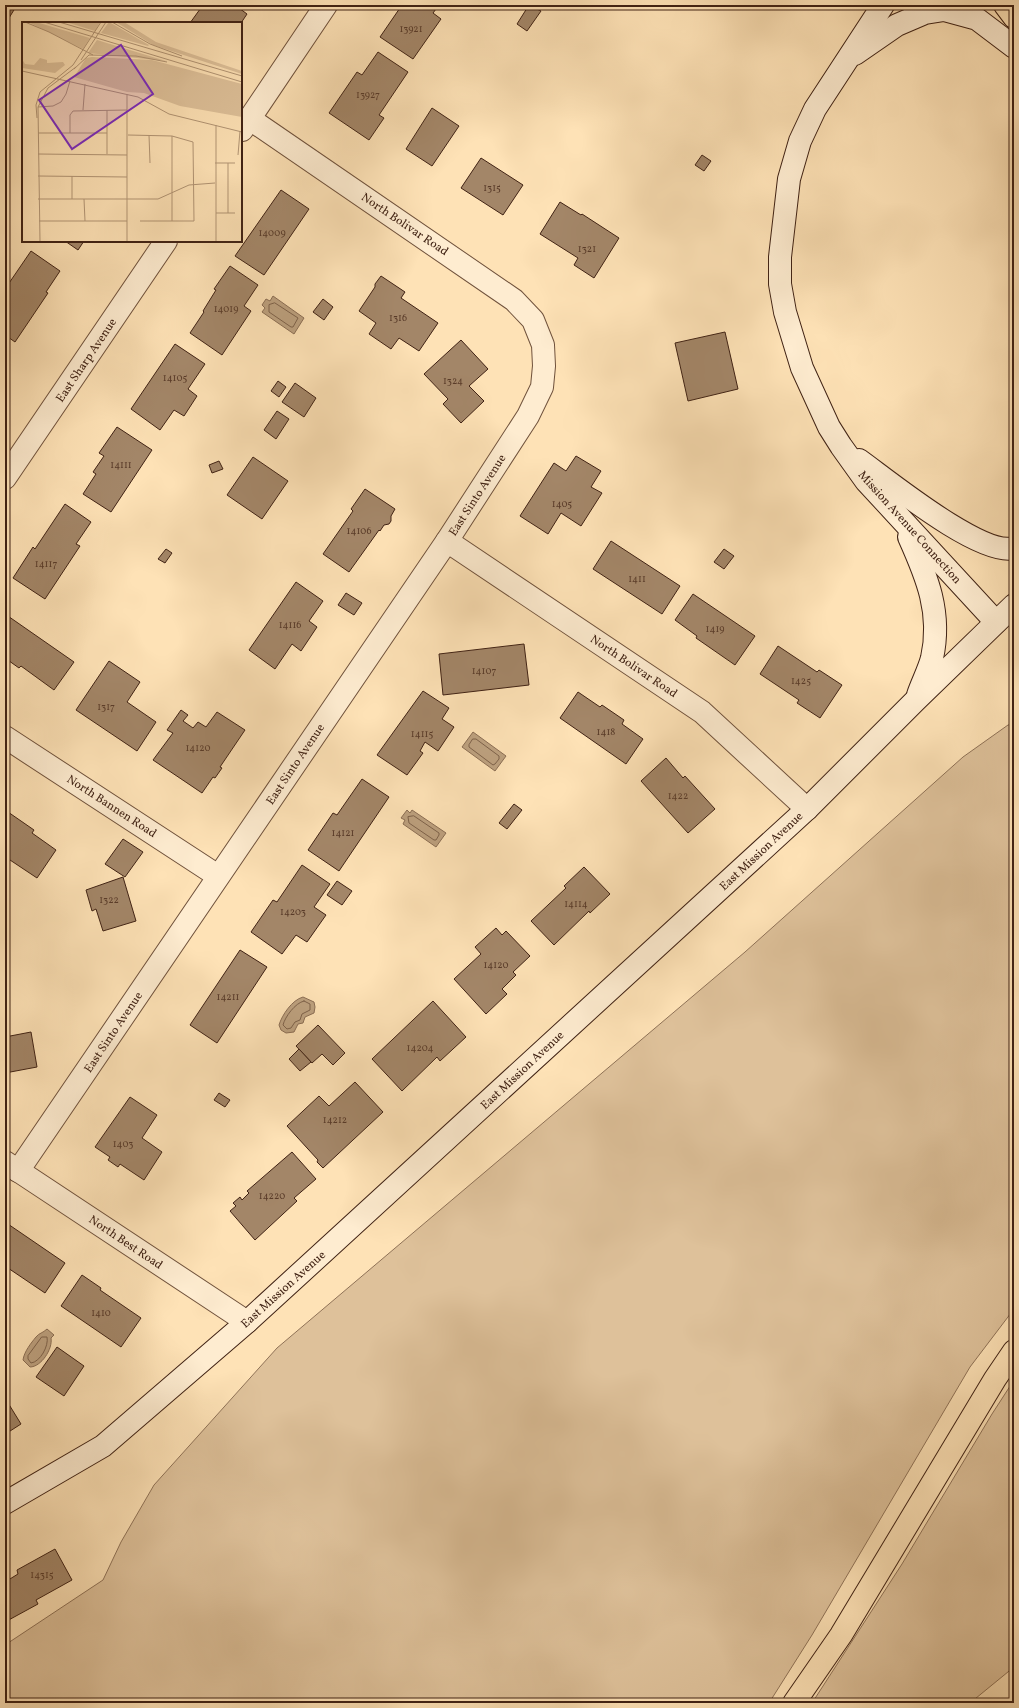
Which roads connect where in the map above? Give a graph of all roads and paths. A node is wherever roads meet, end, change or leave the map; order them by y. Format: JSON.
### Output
{"nodes":[{"id":1,"x":326,"y":5,"type":"edge"},
{"id":2,"x":883,"y":5,"type":"edge"},
{"id":3,"x":1005,"y":5,"type":"edge"},
{"id":4,"x":1014,"y":17,"type":"edge"},
{"id":5,"x":1014,"y":47,"type":"edge"},
{"id":6,"x":846,"y":61,"type":"junction"},
{"id":7,"x":245,"y":125,"type":"edge"},
{"id":8,"x":165,"y":242,"type":"edge"},
{"id":9,"x":543,"y":345,"type":"joint"},
{"id":10,"x":841,"y":446,"type":"junction"},
{"id":11,"x":5,"y":478,"type":"edge"},
{"id":12,"x":902,"y":520,"type":"junction"},
{"id":13,"x":447,"y":540,"type":"junction"},
{"id":14,"x":1014,"y":548,"type":"edge"},
{"id":15,"x":1014,"y":605,"type":"edge"},
{"id":16,"x":996,"y":622,"type":"junction"},
{"id":17,"x":916,"y":700,"type":"junction"},
{"id":18,"x":5,"y":737,"type":"edge"},
{"id":19,"x":807,"y":809,"type":"junction"},
{"id":20,"x":218,"y":876,"type":"junction"},
{"id":21,"x":12,"y":1166,"type":"edge"},
{"id":22,"x":247,"y":1322,"type":"junction"},
{"id":23,"x":1014,"y":1351,"type":"edge"},
{"id":24,"x":5,"y":1503,"type":"edge"},
{"id":25,"x":794,"y":1703,"type":"edge"}],
"edges":[{"from":1,"to":7,"type":"street"},
{"from":2,"to":6,"type":"street","name":"Mission Avenue Connection"},
{"from":3,"to":4,"type":"main road"},
{"from":5,"to":6,"type":"street"},
{"from":6,"to":10,"type":"street","name":"Mission Avenue Connection"},
{"from":7,"to":9,"type":"street","name":"North Bolivar Road"},
{"from":8,"to":11,"type":"street","name":"East Sharp Avenue"},
{"from":9,"to":13,"type":"street","name":"East Sinto Avenue"},
{"from":10,"to":12,"type":"street","name":"Mission Avenue Connection"},
{"from":10,"to":14,"type":"street"},
{"from":12,"to":16,"type":"street","name":"Mission Avenue Connection"},
{"from":12,"to":17,"type":"street"},
{"from":13,"to":19,"type":"street","name":"North Bolivar Road"},
{"from":13,"to":20,"type":"street","name":"East Sinto Avenue"},
{"from":15,"to":16,"type":"street","name":"East Mission Avenue"},
{"from":16,"to":17,"type":"street","name":"East Mission Avenue"},
{"from":17,"to":19,"type":"street","name":"East Mission Avenue"},
{"from":18,"to":20,"type":"street","name":"North Bannen Road"},
{"from":19,"to":22,"type":"street","name":"East Mission Avenue"},
{"from":20,"to":21,"type":"street","name":"East Sinto Avenue"},
{"from":21,"to":22,"type":"street","name":"North Best Road"},
{"from":22,"to":24,"type":"street","name":"East Mission Avenue"},
{"from":23,"to":25,"type":"main road"}]}
